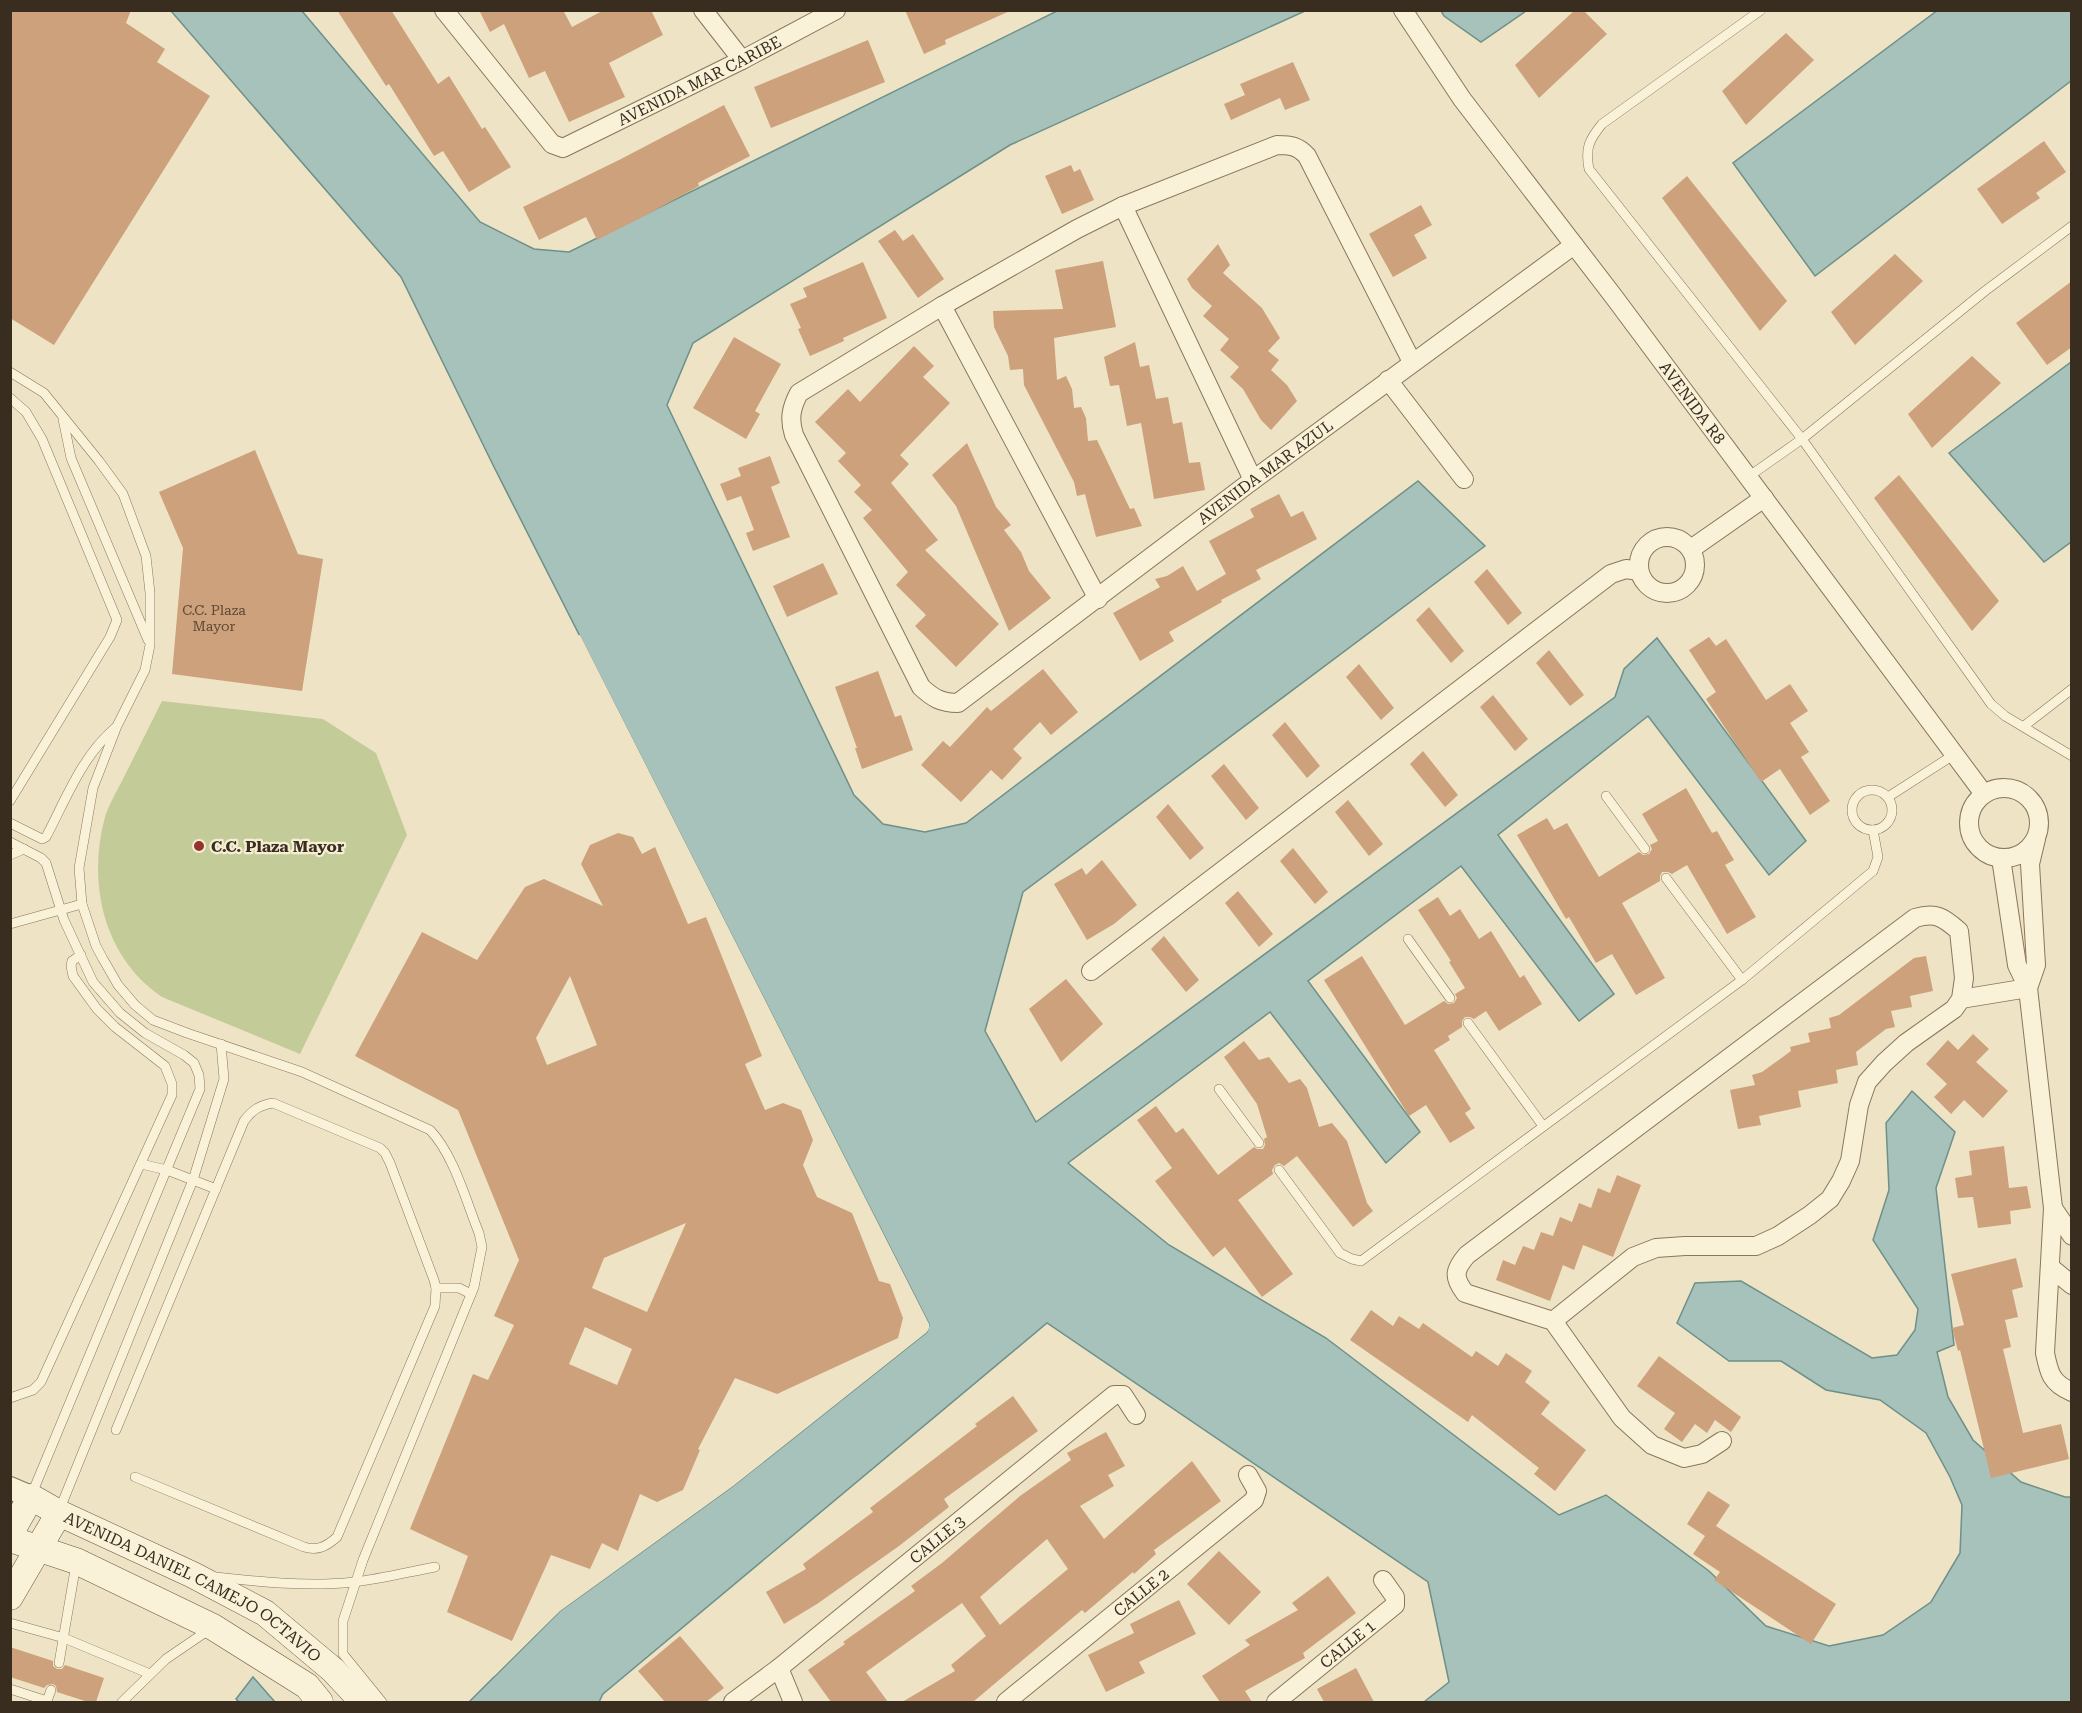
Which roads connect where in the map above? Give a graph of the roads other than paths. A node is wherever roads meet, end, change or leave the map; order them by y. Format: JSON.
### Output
{"nodes":[{"id":1,"x":444,"y":10,"type":"edge"},
{"id":2,"x":703,"y":10,"type":"edge"},
{"id":3,"x":836,"y":10,"type":"edge"},
{"id":4,"x":1403,"y":10,"type":"edge"},
{"id":5,"x":1761,"y":10,"type":"edge"},
{"id":6,"x":742,"y":60,"type":"junction"},
{"id":7,"x":1123,"y":206,"type":"junction"},
{"id":8,"x":2072,"y":226,"type":"edge"},
{"id":9,"x":1574,"y":244,"type":"junction"},
{"id":10,"x":942,"y":306,"type":"junction"},
{"id":11,"x":1412,"y":362,"type":"junction"},
{"id":12,"x":10,"y":372,"type":"edge"},
{"id":13,"x":1388,"y":380,"type":"junction"},
{"id":14,"x":10,"y":398,"type":"edge"},
{"id":15,"x":62,"y":416,"type":"junction"},
{"id":16,"x":1802,"y":439,"type":"junction"},
{"id":17,"x":1748,"y":477,"type":"junction"},
{"id":18,"x":1464,"y":479,"type":"dead end"},
{"id":19,"x":1253,"y":480,"type":"junction"},
{"id":20,"x":1764,"y":498,"type":"junction"},
{"id":21,"x":1691,"y":549,"type":"junction"},
{"id":22,"x":1639,"y":571,"type":"junction"},
{"id":23,"x":1098,"y":599,"type":"junction"},
{"id":24,"x":150,"y":645,"type":"junction"},
{"id":25,"x":2072,"y":689,"type":"edge"},
{"id":26,"x":117,"y":726,"type":"junction"},
{"id":27,"x":2024,"y":726,"type":"junction"},
{"id":28,"x":1955,"y":754,"type":"junction"},
{"id":29,"x":2072,"y":756,"type":"edge"},
{"id":30,"x":1984,"y":794,"type":"junction"},
{"id":31,"x":1605,"y":796,"type":"dead end"},
{"id":32,"x":1888,"y":797,"type":"junction"},
{"id":33,"x":10,"y":801,"type":"edge"},
{"id":34,"x":10,"y":822,"type":"edge"},
{"id":35,"x":1873,"y":830,"type":"junction"},
{"id":36,"x":2036,"y":837,"type":"junction"},
{"id":37,"x":10,"y":842,"type":"edge"},
{"id":38,"x":24,"y":849,"type":"junction"},
{"id":39,"x":1645,"y":849,"type":"dead end"},
{"id":40,"x":10,"y":855,"type":"edge"},
{"id":41,"x":2001,"y":858,"type":"junction"},
{"id":42,"x":1666,"y":878,"type":"dead end"},
{"id":43,"x":82,"y":904,"type":"junction"},
{"id":44,"x":61,"y":910,"type":"junction"},
{"id":45,"x":10,"y":924,"type":"edge"},
{"id":46,"x":1408,"y":939,"type":"dead end"},
{"id":47,"x":81,"y":955,"type":"junction"},
{"id":48,"x":1091,"y":971,"type":"dead end"},
{"id":49,"x":1742,"y":980,"type":"junction"},
{"id":50,"x":2028,"y":988,"type":"junction"},
{"id":51,"x":1450,"y":998,"type":"dead end"},
{"id":52,"x":1961,"y":999,"type":"junction"},
{"id":53,"x":1468,"y":1023,"type":"dead end"},
{"id":54,"x":221,"y":1044,"type":"junction"},
{"id":55,"x":1219,"y":1089,"type":"dead end"},
{"id":56,"x":1543,"y":1126,"type":"junction"},
{"id":57,"x":1259,"y":1143,"type":"dead end"},
{"id":58,"x":141,"y":1164,"type":"junction"},
{"id":59,"x":167,"y":1170,"type":"junction"},
{"id":60,"x":1279,"y":1170,"type":"dead end"},
{"id":61,"x":193,"y":1180,"type":"junction"},
{"id":62,"x":216,"y":1189,"type":"junction"},
{"id":63,"x":2052,"y":1208,"type":"junction"},
{"id":64,"x":2072,"y":1236,"type":"edge"},
{"id":65,"x":2050,"y":1267,"type":"junction"},
{"id":66,"x":2072,"y":1285,"type":"edge"},
{"id":67,"x":436,"y":1288,"type":"junction"},
{"id":68,"x":471,"y":1294,"type":"junction"},
{"id":69,"x":1553,"y":1321,"type":"junction"},
{"id":70,"x":2072,"y":1392,"type":"edge"},
{"id":71,"x":10,"y":1398,"type":"edge"},
{"id":72,"x":1136,"y":1415,"type":"dead end"},
{"id":73,"x":116,"y":1430,"type":"dead end"},
{"id":74,"x":1722,"y":1441,"type":"dead end"},
{"id":75,"x":1248,"y":1475,"type":"dead end"},
{"id":76,"x":135,"y":1477,"type":"dead end"},
{"id":77,"x":21,"y":1492,"type":"edge"},
{"id":78,"x":58,"y":1513,"type":"junction"},
{"id":79,"x":10,"y":1534,"type":"edge"},
{"id":80,"x":10,"y":1539,"type":"edge"},
{"id":81,"x":39,"y":1548,"type":"junction"},
{"id":82,"x":76,"y":1561,"type":"junction"},
{"id":83,"x":435,"y":1567,"type":"dead end"},
{"id":84,"x":193,"y":1575,"type":"junction"},
{"id":85,"x":1383,"y":1580,"type":"dead end"},
{"id":86,"x":355,"y":1582,"type":"junction"},
{"id":87,"x":10,"y":1597,"type":"edge"},
{"id":88,"x":10,"y":1623,"type":"edge"},
{"id":89,"x":213,"y":1627,"type":"junction"},
{"id":90,"x":64,"y":1638,"type":"junction"},
{"id":91,"x":59,"y":1663,"type":"dead end"},
{"id":92,"x":779,"y":1668,"type":"junction"},
{"id":93,"x":150,"y":1674,"type":"junction"},
{"id":94,"x":10,"y":1689,"type":"edge"},
{"id":95,"x":51,"y":1690,"type":"dead end"},
{"id":96,"x":50,"y":1702,"type":"edge"},
{"id":97,"x":123,"y":1702,"type":"edge"},
{"id":98,"x":320,"y":1702,"type":"edge"},
{"id":99,"x":363,"y":1702,"type":"edge"},
{"id":100,"x":382,"y":1702,"type":"edge"},
{"id":101,"x":734,"y":1702,"type":"edge"},
{"id":102,"x":793,"y":1702,"type":"edge"},
{"id":103,"x":1006,"y":1702,"type":"edge"},
{"id":104,"x":1276,"y":1702,"type":"edge"}],
"edges":[{"from":1,"to":6,"type":"street","name":"AVENIDA MAR CARIBE"},
{"from":2,"to":6,"type":"street"},
{"from":3,"to":6,"type":"street","name":"AVENIDA MAR CARIBE"},
{"from":4,"to":9,"type":"street","name":"AVENIDA R8"},
{"from":5,"to":16,"type":"lane"},
{"from":7,"to":10,"type":"street"},
{"from":7,"to":11,"type":"street"},
{"from":7,"to":19,"type":"street"},
{"from":8,"to":16,"type":"lane"},
{"from":9,"to":11,"type":"street","name":"AVENIDA MAR AZUL"},
{"from":9,"to":17,"type":"street","name":"AVENIDA R8"},
{"from":10,"to":23,"type":"street"},
{"from":10,"to":23,"type":"street","name":"AVENIDA MAR AZUL"},
{"from":11,"to":13,"type":"street","name":"AVENIDA MAR AZUL"},
{"from":12,"to":15,"type":"lane"},
{"from":13,"to":18,"type":"street"},
{"from":13,"to":19,"type":"street","name":"AVENIDA MAR AZUL"},
{"from":14,"to":33,"type":"lane"},
{"from":15,"to":24,"type":"lane"},
{"from":15,"to":24,"type":"lane"},
{"from":16,"to":17,"type":"lane"},
{"from":16,"to":27,"type":"lane"},
{"from":17,"to":20,"type":"street","name":"AVENIDA R8"},
{"from":19,"to":23,"type":"street","name":"AVENIDA MAR AZUL"},
{"from":20,"to":21,"type":"street"},
{"from":20,"to":28,"type":"street","name":"AVENIDA R8"},
{"from":21,"to":22,"type":"street"},
{"from":21,"to":22,"type":"street"},
{"from":22,"to":48,"type":"street"},
{"from":24,"to":26,"type":"lane"},
{"from":25,"to":27,"type":"lane"},
{"from":26,"to":34,"type":"lane"},
{"from":26,"to":43,"type":"lane"},
{"from":27,"to":29,"type":"lane"},
{"from":28,"to":30,"type":"street","name":"AVENIDA R8"},
{"from":28,"to":32,"type":"lane"},
{"from":30,"to":36,"type":"street"},
{"from":30,"to":41,"type":"street"},
{"from":31,"to":39,"type":"lane"},
{"from":32,"to":35,"type":"lane"},
{"from":32,"to":35,"type":"lane"},
{"from":35,"to":49,"type":"lane"},
{"from":36,"to":41,"type":"street"},
{"from":36,"to":50,"type":"street"},
{"from":37,"to":38,"type":"lane"},
{"from":38,"to":40,"type":"lane"},
{"from":38,"to":44,"type":"lane"},
{"from":41,"to":50,"type":"street"},
{"from":42,"to":49,"type":"lane"},
{"from":43,"to":44,"type":"lane"},
{"from":43,"to":54,"type":"lane"},
{"from":44,"to":45,"type":"lane"},
{"from":44,"to":47,"type":"lane"},
{"from":46,"to":51,"type":"lane"},
{"from":47,"to":58,"type":"lane"},
{"from":47,"to":59,"type":"lane"},
{"from":49,"to":56,"type":"lane"},
{"from":50,"to":52,"type":"street"},
{"from":50,"to":63,"type":"street"},
{"from":52,"to":69,"type":"street"},
{"from":52,"to":69,"type":"street"},
{"from":53,"to":56,"type":"lane"},
{"from":54,"to":61,"type":"lane"},
{"from":54,"to":68,"type":"lane"},
{"from":55,"to":57,"type":"lane"},
{"from":56,"to":60,"type":"lane"},
{"from":58,"to":59,"type":"lane"},
{"from":58,"to":71,"type":"lane"},
{"from":59,"to":61,"type":"lane"},
{"from":59,"to":77,"type":"lane"},
{"from":61,"to":62,"type":"lane"},
{"from":61,"to":78,"type":"lane"},
{"from":62,"to":67,"type":"lane"},
{"from":62,"to":73,"type":"lane"},
{"from":63,"to":64,"type":"street"},
{"from":63,"to":65,"type":"street"},
{"from":65,"to":66,"type":"street"},
{"from":65,"to":70,"type":"street"},
{"from":67,"to":68,"type":"lane"},
{"from":67,"to":76,"type":"lane"},
{"from":68,"to":86,"type":"lane"},
{"from":69,"to":74,"type":"street"},
{"from":72,"to":92,"type":"street","name":"CALLE 3"},
{"from":75,"to":103,"type":"street","name":"CALLE 2"},
{"from":77,"to":78,"type":"main road","name":"AVENIDA DANIEL CAMEJO OCTAVIO"},
{"from":77,"to":79,"type":"main road"},
{"from":78,"to":81,"type":"main road"},
{"from":78,"to":84,"type":"main road","name":"AVENIDA DANIEL CAMEJO OCTAVIO"},
{"from":80,"to":81,"type":"main road","name":"AVENIDA DANIEL CAMEJO OCTAVIO"},
{"from":81,"to":82,"type":"main road","name":"AVENIDA DANIEL CAMEJO OCTAVIO"},
{"from":81,"to":87,"type":"main road"},
{"from":82,"to":89,"type":"main road","name":"AVENIDA DANIEL CAMEJO OCTAVIO"},
{"from":82,"to":90,"type":"lane"},
{"from":83,"to":86,"type":"lane"},
{"from":84,"to":86,"type":"lane"},
{"from":84,"to":99,"type":"main road","name":"AVENIDA DANIEL CAMEJO OCTAVIO"},
{"from":85,"to":104,"type":"street","name":"CALLE 1"},
{"from":86,"to":100,"type":"lane"},
{"from":88,"to":90,"type":"lane"},
{"from":89,"to":93,"type":"lane"},
{"from":89,"to":98,"type":"main road","name":"AVENIDA DANIEL CAMEJO OCTAVIO"},
{"from":90,"to":91,"type":"lane"},
{"from":90,"to":93,"type":"lane"},
{"from":92,"to":101,"type":"street","name":"CALLE 3"},
{"from":92,"to":102,"type":"street"},
{"from":93,"to":97,"type":"lane"},
{"from":94,"to":96,"type":"lane"},
{"from":95,"to":96,"type":"lane"}]}
